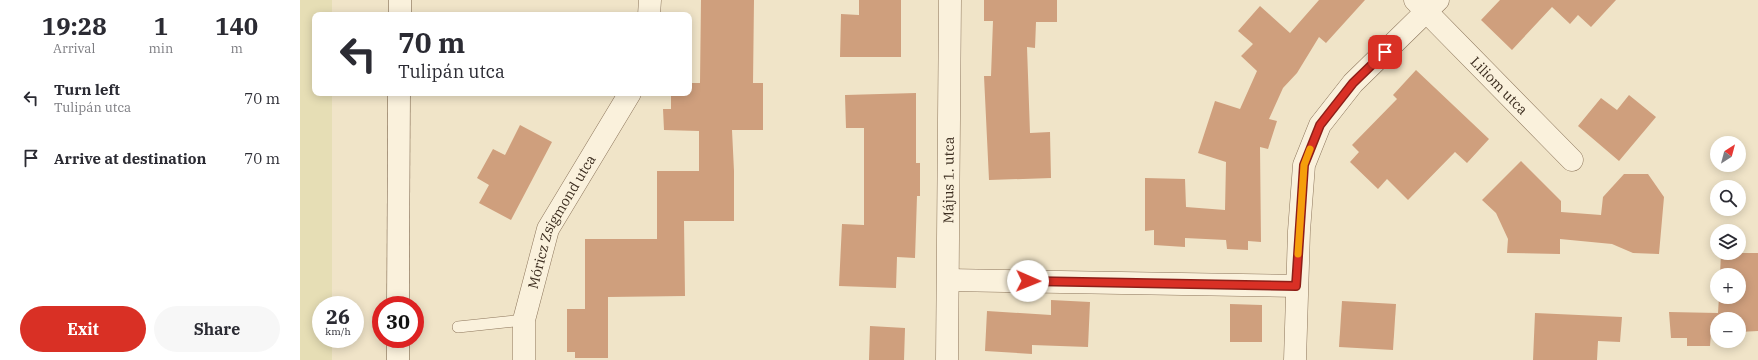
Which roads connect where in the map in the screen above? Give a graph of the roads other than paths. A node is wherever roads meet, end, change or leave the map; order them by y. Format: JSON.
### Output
{"nodes":[{"id":1,"x":400,"y":0,"type":"edge"},
{"id":2,"x":650,"y":0,"type":"edge"},
{"id":3,"x":950,"y":0,"type":"edge"},
{"id":4,"x":1427,"y":4,"type":"edge"},
{"id":5,"x":400,"y":12,"type":"edge"},
{"id":6,"x":649,"y":12,"type":"edge"},
{"id":7,"x":399,"y":96,"type":"edge"},
{"id":8,"x":628,"y":96,"type":"edge"},
{"id":9,"x":1572,"y":160,"type":"dead end"},
{"id":10,"x":949,"y":280,"type":"junction"},
{"id":11,"x":1296,"y":286,"type":"junction"},
{"id":12,"x":398,"y":296,"type":"edge"},
{"id":13,"x":524,"y":320,"type":"junction"},
{"id":14,"x":458,"y":327,"type":"dead end"},
{"id":15,"x":398,"y":348,"type":"edge"},
{"id":16,"x":398,"y":360,"type":"edge"},
{"id":17,"x":524,"y":360,"type":"edge"},
{"id":18,"x":947,"y":360,"type":"edge"},
{"id":19,"x":1295,"y":360,"type":"edge"}],
"edges":[{"from":1,"to":5,"type":"street"},
{"from":2,"to":6,"type":"street"},
{"from":3,"to":10,"type":"street","name":"Május 1. utca"},
{"from":4,"to":9,"type":"street","name":"Liliom utca"},
{"from":4,"to":11,"type":"street"},
{"from":7,"to":12,"type":"street"},
{"from":8,"to":13,"type":"street","name":"Móricz Zsigmond utca"},
{"from":10,"to":11,"type":"street"},
{"from":10,"to":18,"type":"street","name":"Május 1. utca"},
{"from":11,"to":19,"type":"street"},
{"from":13,"to":14,"type":"lane"},
{"from":13,"to":17,"type":"street","name":"Móricz Zsigmond utca"},
{"from":15,"to":16,"type":"street"}]}
